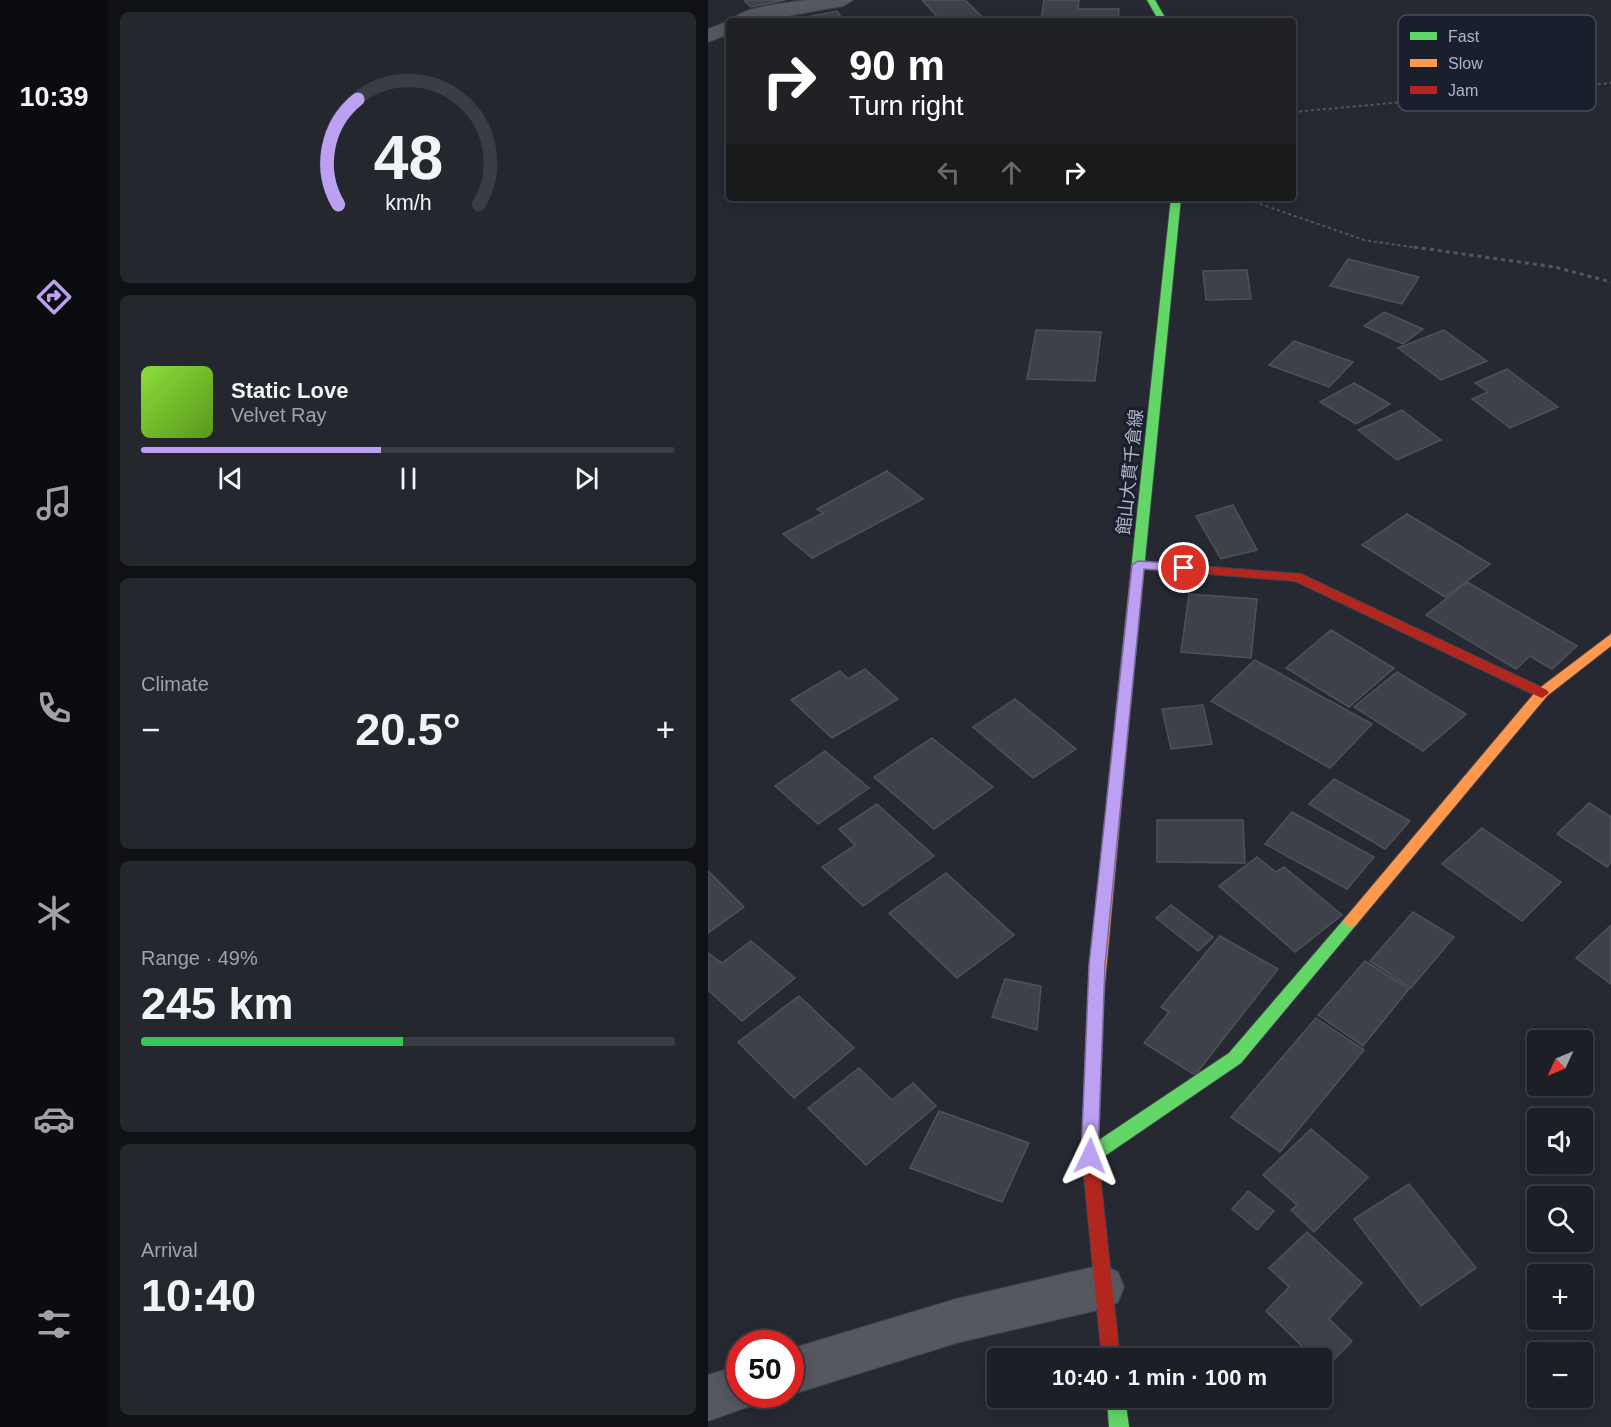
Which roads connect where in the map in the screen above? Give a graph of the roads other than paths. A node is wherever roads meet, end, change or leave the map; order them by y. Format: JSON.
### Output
{"nodes":[{"id":1,"x":843,"y":0,"type":"edge"},
{"id":2,"x":1151,"y":0,"type":"edge"},
{"id":3,"x":749,"y":18,"type":"edge"},
{"id":4,"x":1161,"y":18,"type":"edge"},
{"id":5,"x":726,"y":28,"type":"edge"},
{"id":6,"x":708,"y":36,"type":"edge"},
{"id":7,"x":1176,"y":201,"type":"edge"},
{"id":8,"x":1138,"y":565,"type":"junction"},
{"id":9,"x":1611,"y":639,"type":"edge"},
{"id":10,"x":1542,"y":693,"type":"junction"},
{"id":11,"x":1090,"y":1156,"type":"junction"},
{"id":12,"x":1102,"y":1287,"type":"junction"},
{"id":13,"x":1110,"y":1348,"type":"edge"},
{"id":14,"x":804,"y":1368,"type":"edge"},
{"id":15,"x":726,"y":1392,"type":"edge"},
{"id":16,"x":708,"y":1398,"type":"edge"},
{"id":17,"x":1117,"y":1408,"type":"edge"},
{"id":18,"x":1119,"y":1427,"type":"edge"}],
"edges":[{"from":1,"to":3,"type":"street"},
{"from":2,"to":4,"type":"main road"},
{"from":5,"to":6,"type":"street"},
{"from":7,"to":8,"type":"main road","name":"館山大貫千倉線"},
{"from":8,"to":10,"type":"main road"},
{"from":8,"to":11,"type":"main road","name":"館山大貫千倉線"},
{"from":9,"to":10,"type":"main road"},
{"from":10,"to":11,"type":"main road"},
{"from":11,"to":12,"type":"main road","name":"館山大貫千倉線"},
{"from":12,"to":13,"type":"main road","name":"館山大貫千倉線"},
{"from":12,"to":14,"type":"street"},
{"from":15,"to":16,"type":"street"},
{"from":17,"to":18,"type":"main road"}]}
